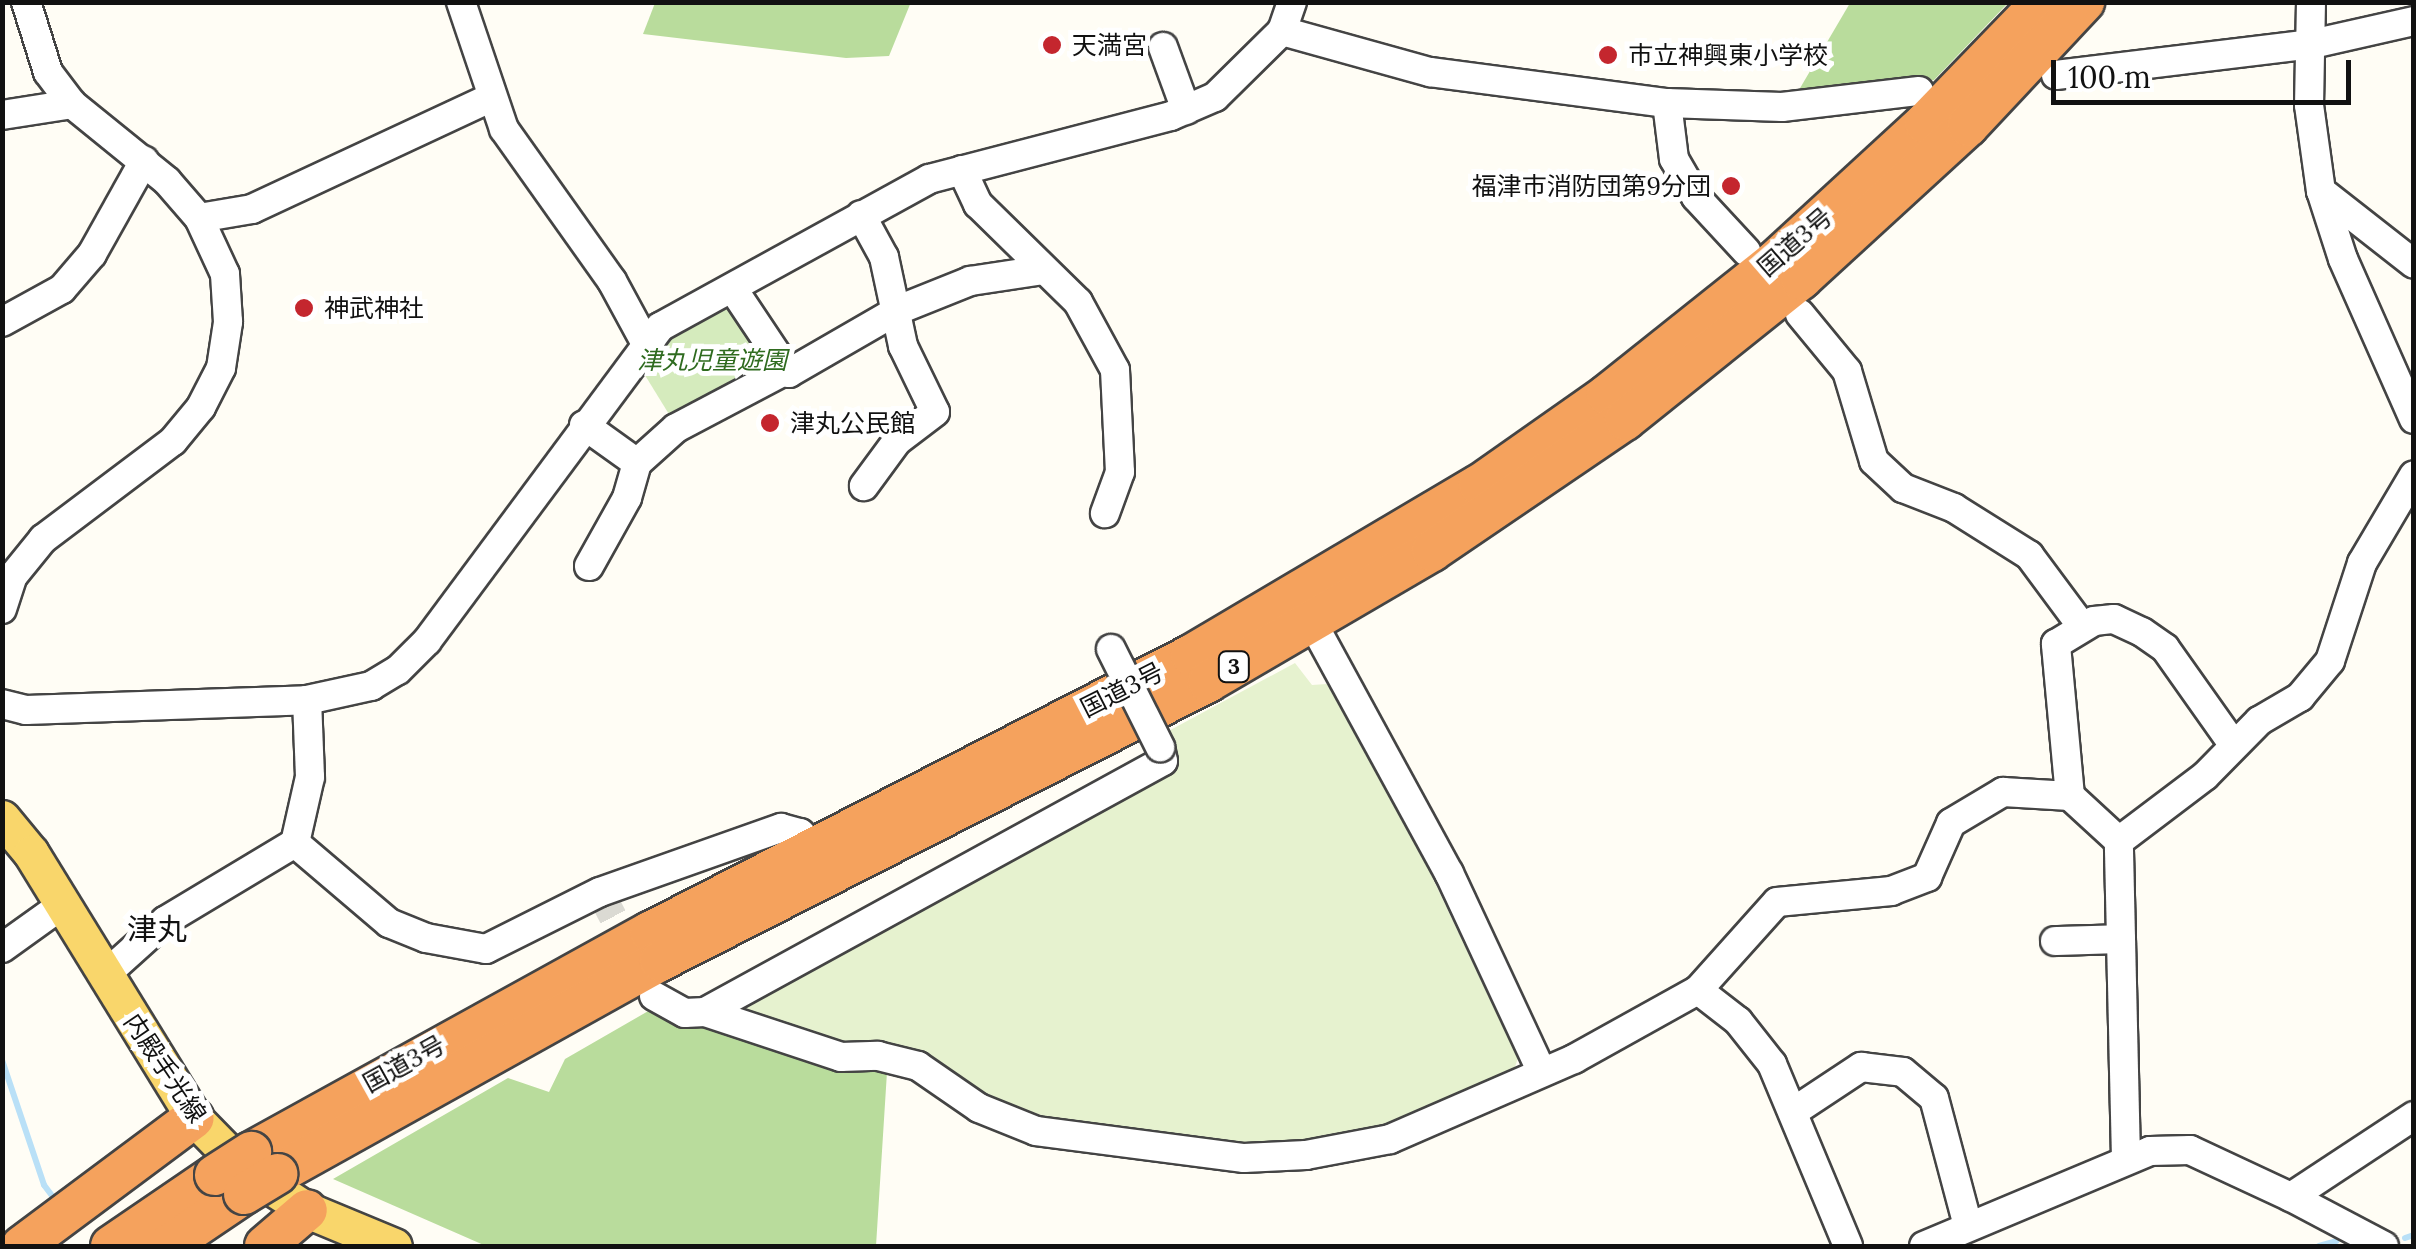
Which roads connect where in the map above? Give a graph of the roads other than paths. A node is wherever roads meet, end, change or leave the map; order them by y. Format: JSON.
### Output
{"nodes":[{"id":1,"x":26,"y":2,"type":"edge"},
{"id":2,"x":461,"y":2,"type":"edge"},
{"id":3,"x":1292,"y":2,"type":"edge"},
{"id":4,"x":2042,"y":2,"type":"edge"},
{"id":5,"x":2084,"y":2,"type":"edge"},
{"id":6,"x":2311,"y":2,"type":"edge"},
{"id":7,"x":2414,"y":20,"type":"edge"},
{"id":8,"x":1282,"y":30,"type":"junction"},
{"id":9,"x":2312,"y":44,"type":"junction"},
{"id":10,"x":1162,"y":46,"type":"dead end"},
{"id":11,"x":2056,"y":76,"type":"dead end"},
{"id":12,"x":1919,"y":91,"type":"dead end"},
{"id":13,"x":490,"y":98,"type":"junction"},
{"id":14,"x":1667,"y":103,"type":"junction"},
{"id":15,"x":72,"y":104,"type":"junction"},
{"id":16,"x":1186,"y":110,"type":"junction"},
{"id":17,"x":2,"y":115,"type":"edge"},
{"id":18,"x":144,"y":161,"type":"junction"},
{"id":19,"x":962,"y":170,"type":"junction"},
{"id":20,"x":2322,"y":191,"type":"junction"},
{"id":21,"x":861,"y":215,"type":"junction"},
{"id":22,"x":199,"y":218,"type":"junction"},
{"id":23,"x":1746,"y":251,"type":"dead end"},
{"id":24,"x":2414,"y":264,"type":"edge"},
{"id":25,"x":1043,"y":270,"type":"junction"},
{"id":26,"x":733,"y":289,"type":"junction"},
{"id":27,"x":898,"y":310,"type":"junction"},
{"id":28,"x":1800,"y":314,"type":"dead end"},
{"id":29,"x":2,"y":322,"type":"edge"},
{"id":30,"x":646,"y":342,"type":"junction"},
{"id":31,"x":784,"y":371,"type":"junction"},
{"id":32,"x":2414,"y":419,"type":"edge"},
{"id":33,"x":584,"y":425,"type":"junction"},
{"id":34,"x":637,"y":463,"type":"junction"},
{"id":35,"x":2414,"y":475,"type":"edge"},
{"id":36,"x":864,"y":486,"type":"dead end"},
{"id":37,"x":1105,"y":513,"type":"dead end"},
{"id":38,"x":588,"y":566,"type":"dead end"},
{"id":39,"x":2,"y":609,"type":"edge"},
{"id":40,"x":1312,"y":622,"type":"junction"},
{"id":41,"x":2082,"y":625,"type":"junction"},
{"id":42,"x":1110,"y":649,"type":"dead end"},
{"id":43,"x":307,"y":700,"type":"junction"},
{"id":44,"x":2,"y":704,"type":"edge"},
{"id":45,"x":2234,"y":744,"type":"junction"},
{"id":46,"x":2070,"y":796,"type":"junction"},
{"id":47,"x":2,"y":818,"type":"edge"},
{"id":48,"x":2119,"y":842,"type":"junction"},
{"id":49,"x":295,"y":844,"type":"junction"},
{"id":50,"x":814,"y":847,"type":"junction"},
{"id":51,"x":62,"y":905,"type":"junction"},
{"id":52,"x":2121,"y":939,"type":"junction"},
{"id":53,"x":2055,"y":941,"type":"dead end"},
{"id":54,"x":2,"y":948,"type":"edge"},
{"id":55,"x":105,"y":975,"type":"junction"},
{"id":56,"x":1698,"y":990,"type":"junction"},
{"id":57,"x":654,"y":996,"type":"dead end"},
{"id":58,"x":705,"y":1012,"type":"junction"},
{"id":59,"x":1541,"y":1070,"type":"junction"},
{"id":60,"x":1793,"y":1112,"type":"junction"},
{"id":61,"x":2414,"y":1116,"type":"edge"},
{"id":62,"x":194,"y":1118,"type":"junction"},
{"id":63,"x":2126,"y":1158,"type":"junction"},
{"id":64,"x":247,"y":1174,"type":"junction"},
{"id":65,"x":2292,"y":1197,"type":"junction"},
{"id":66,"x":306,"y":1210,"type":"junction"},
{"id":67,"x":1968,"y":1226,"type":"junction"},
{"id":68,"x":22,"y":1246,"type":"edge"},
{"id":69,"x":111,"y":1246,"type":"edge"},
{"id":70,"x":167,"y":1246,"type":"edge"},
{"id":71,"x":266,"y":1246,"type":"edge"},
{"id":72,"x":394,"y":1246,"type":"edge"},
{"id":73,"x":1848,"y":1246,"type":"edge"},
{"id":74,"x":1924,"y":1246,"type":"edge"},
{"id":75,"x":2384,"y":1246,"type":"edge"}],
"edges":[{"from":1,"to":15,"type":"street"},
{"from":2,"to":13,"type":"street"},
{"from":3,"to":8,"type":"street"},
{"from":4,"to":50,"type":"highway","name":"国道3号","number":"3"},
{"from":5,"to":40,"type":"highway","name":"国道3号","number":"3"},
{"from":6,"to":9,"type":"street"},
{"from":7,"to":9,"type":"street"},
{"from":8,"to":14,"type":"street"},
{"from":8,"to":16,"type":"street"},
{"from":9,"to":11,"type":"street"},
{"from":9,"to":20,"type":"street"},
{"from":10,"to":16,"type":"street"},
{"from":12,"to":14,"type":"street"},
{"from":13,"to":22,"type":"street"},
{"from":13,"to":30,"type":"street"},
{"from":14,"to":23,"type":"street"},
{"from":15,"to":17,"type":"street"},
{"from":15,"to":18,"type":"street"},
{"from":16,"to":19,"type":"street"},
{"from":18,"to":22,"type":"street"},
{"from":18,"to":29,"type":"street"},
{"from":19,"to":21,"type":"street"},
{"from":19,"to":25,"type":"street"},
{"from":20,"to":24,"type":"street"},
{"from":20,"to":32,"type":"street"},
{"from":21,"to":26,"type":"street"},
{"from":21,"to":27,"type":"street"},
{"from":22,"to":39,"type":"street"},
{"from":25,"to":27,"type":"street"},
{"from":25,"to":37,"type":"street"},
{"from":26,"to":30,"type":"street"},
{"from":26,"to":31,"type":"street"},
{"from":27,"to":31,"type":"street"},
{"from":27,"to":36,"type":"street"},
{"from":28,"to":41,"type":"street"},
{"from":30,"to":33,"type":"street"},
{"from":31,"to":34,"type":"street"},
{"from":33,"to":34,"type":"street"},
{"from":33,"to":43,"type":"street"},
{"from":34,"to":38,"type":"street"},
{"from":35,"to":45,"type":"street"},
{"from":40,"to":59,"type":"street"},
{"from":40,"to":64,"type":"highway","name":"国道3号","number":"3"},
{"from":41,"to":45,"type":"street"},
{"from":41,"to":46,"type":"street"},
{"from":42,"to":58,"type":"street","bridge":true},
{"from":43,"to":44,"type":"street"},
{"from":43,"to":49,"type":"street"},
{"from":45,"to":48,"type":"street"},
{"from":46,"to":48,"type":"street"},
{"from":46,"to":56,"type":"street"},
{"from":47,"to":51,"type":"main road","name":"内殿手光線"},
{"from":48,"to":52,"type":"street"},
{"from":49,"to":50,"type":"street"},
{"from":49,"to":55,"type":"street"},
{"from":50,"to":64,"type":"highway","name":"国道3号","number":"3"},
{"from":51,"to":54,"type":"street"},
{"from":51,"to":55,"type":"main road","name":"内殿手光線"},
{"from":52,"to":53,"type":"street"},
{"from":52,"to":63,"type":"street"},
{"from":55,"to":62,"type":"main road","name":"内殿手光線"},
{"from":56,"to":59,"type":"street"},
{"from":56,"to":60,"type":"street"},
{"from":57,"to":58,"type":"street"},
{"from":58,"to":59,"type":"street"},
{"from":60,"to":67,"type":"street"},
{"from":60,"to":73,"type":"street"},
{"from":61,"to":65,"type":"street"},
{"from":62,"to":66,"type":"main road","name":"内殿手光線"},
{"from":62,"to":68,"type":"highway"},
{"from":63,"to":65,"type":"street"},
{"from":63,"to":67,"type":"street"},
{"from":64,"to":69,"type":"highway","name":"国道3号","number":"3"},
{"from":64,"to":70,"type":"highway","name":"国道3号","number":"3"},
{"from":65,"to":75,"type":"street"},
{"from":66,"to":71,"type":"highway"},
{"from":66,"to":72,"type":"main road","name":"内殿手光線"},
{"from":67,"to":74,"type":"street"}]}
